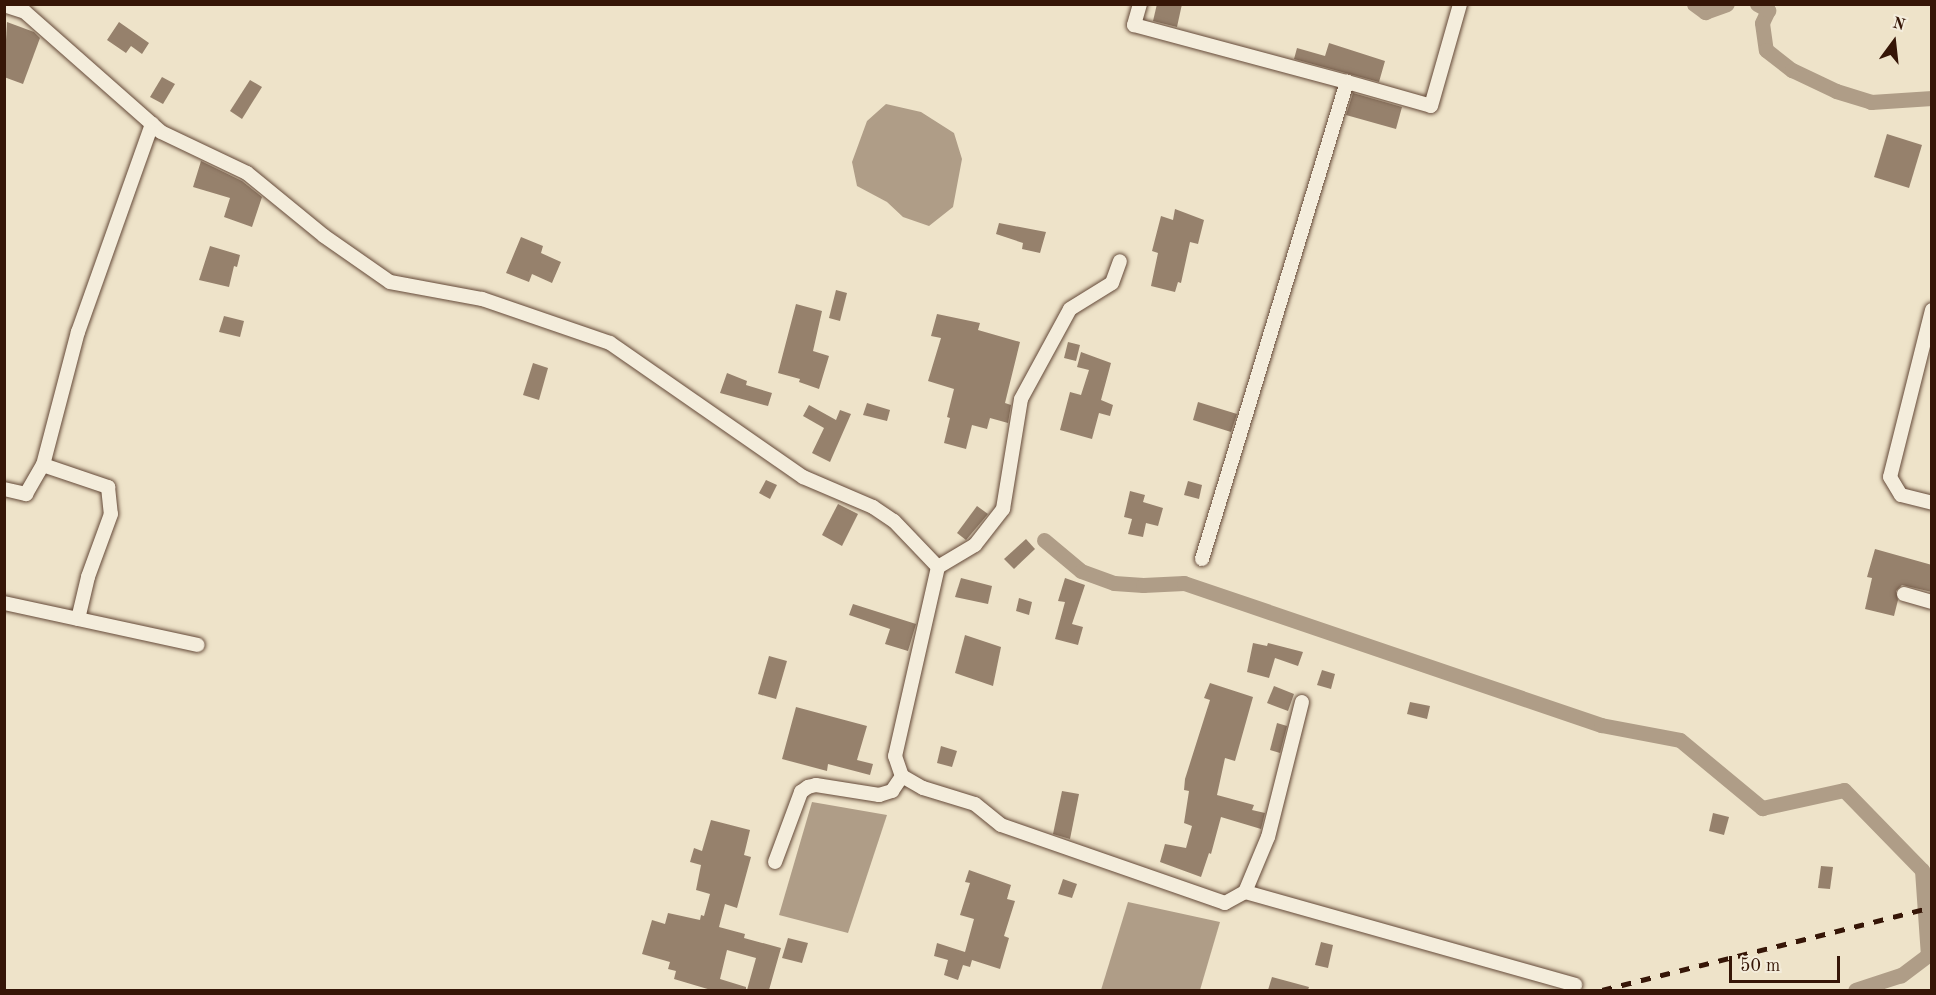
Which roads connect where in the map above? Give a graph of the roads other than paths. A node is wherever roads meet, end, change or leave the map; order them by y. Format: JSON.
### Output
{"nodes":[{"id":1,"x":1140,"y":4,"type":"edge"},
{"id":2,"x":1460,"y":4,"type":"edge"},
{"id":3,"x":4,"y":5,"type":"edge"},
{"id":4,"x":1347,"y":82,"type":"junction"},
{"id":5,"x":152,"y":124,"type":"junction"},
{"id":6,"x":1120,"y":261,"type":"dead end"},
{"id":7,"x":1932,"y":310,"type":"edge"},
{"id":8,"x":43,"y":465,"type":"junction"},
{"id":9,"x":4,"y":489,"type":"edge"},
{"id":10,"x":1932,"y":503,"type":"edge"},
{"id":11,"x":1202,"y":559,"type":"dead end"},
{"id":12,"x":938,"y":567,"type":"junction"},
{"id":13,"x":1904,"y":594,"type":"dead end"},
{"id":14,"x":1932,"y":602,"type":"edge"},
{"id":15,"x":4,"y":603,"type":"edge"},
{"id":16,"x":78,"y":619,"type":"junction"},
{"id":17,"x":198,"y":645,"type":"dead end"},
{"id":18,"x":1302,"y":702,"type":"dead end"},
{"id":19,"x":902,"y":776,"type":"junction"},
{"id":20,"x":776,"y":862,"type":"dead end"},
{"id":21,"x":1245,"y":892,"type":"junction"},
{"id":22,"x":1575,"y":985,"type":"dead end"}],
"edges":[{"from":1,"to":4,"type":"street"},
{"from":2,"to":4,"type":"street"},
{"from":3,"to":5,"type":"street"},
{"from":4,"to":11,"type":"street"},
{"from":5,"to":8,"type":"street"},
{"from":5,"to":12,"type":"street"},
{"from":6,"to":12,"type":"street"},
{"from":7,"to":10,"type":"street"},
{"from":8,"to":9,"type":"street"},
{"from":8,"to":16,"type":"street"},
{"from":12,"to":19,"type":"street"},
{"from":13,"to":14,"type":"street"},
{"from":15,"to":16,"type":"street"},
{"from":16,"to":17,"type":"street"},
{"from":18,"to":21,"type":"street"},
{"from":19,"to":20,"type":"street"},
{"from":19,"to":21,"type":"street"},
{"from":21,"to":22,"type":"street"}]}
